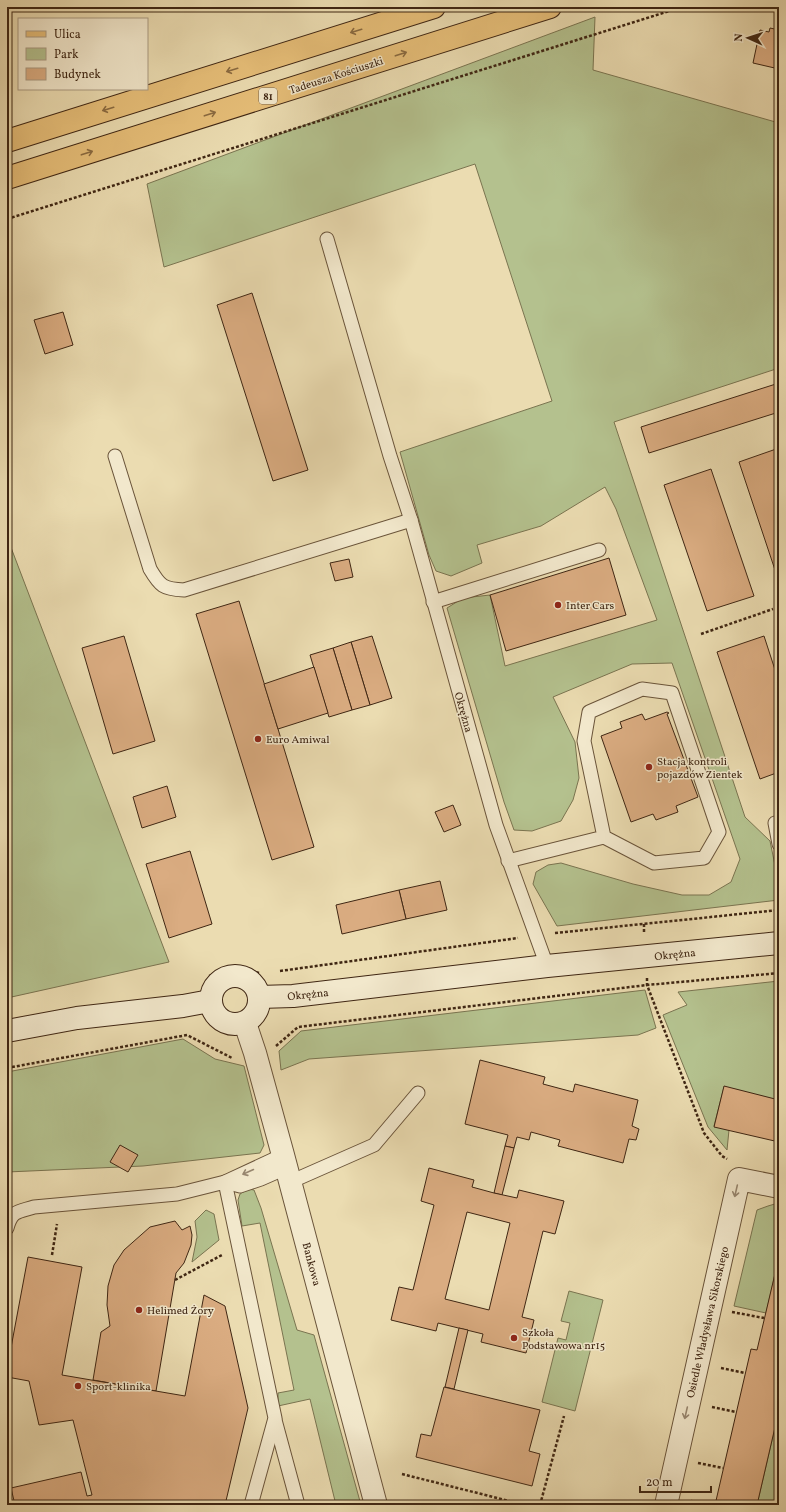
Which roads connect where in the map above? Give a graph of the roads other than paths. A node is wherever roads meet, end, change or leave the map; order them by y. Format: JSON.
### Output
{"nodes":[{"id":1,"x":434,"y":7,"type":"edge"},
{"id":2,"x":550,"y":7,"type":"edge"},
{"id":3,"x":7,"y":140,"type":"edge"},
{"id":4,"x":49,"y":165,"type":"junction"},
{"id":5,"x":7,"y":178,"type":"edge"},
{"id":6,"x":7,"y":190,"type":"edge"},
{"id":7,"x":327,"y":239,"type":"dead end"},
{"id":8,"x":115,"y":456,"type":"dead end"},
{"id":9,"x":411,"y":520,"type":"junction"},
{"id":10,"x":599,"y":550,"type":"dead end"},
{"id":11,"x":433,"y":602,"type":"junction"},
{"id":12,"x":775,"y":823,"type":"dead end"},
{"id":13,"x":604,"y":837,"type":"junction"},
{"id":14,"x":779,"y":844,"type":"edge"},
{"id":15,"x":508,"y":861,"type":"junction"},
{"id":16,"x":779,"y":943,"type":"edge"},
{"id":17,"x":546,"y":966,"type":"junction"},
{"id":18,"x":259,"y":997,"type":"junction"},
{"id":19,"x":210,"y":1001,"type":"junction"},
{"id":20,"x":245,"y":1023,"type":"junction"},
{"id":21,"x":7,"y":1031,"type":"edge"},
{"id":22,"x":418,"y":1093,"type":"dead end"},
{"id":23,"x":286,"y":1168,"type":"junction"},
{"id":24,"x":225,"y":1182,"type":"junction"},
{"id":25,"x":779,"y":1187,"type":"edge"},
{"id":26,"x":7,"y":1228,"type":"edge"},
{"id":27,"x":275,"y":1418,"type":"junction"},
{"id":28,"x":251,"y":1505,"type":"edge"},
{"id":29,"x":298,"y":1505,"type":"edge"},
{"id":30,"x":376,"y":1505,"type":"edge"},
{"id":31,"x":666,"y":1505,"type":"edge"}],
"edges":[{"from":1,"to":3,"type":"main road","one_way":true},
{"from":4,"to":2,"type":"main road","name":"Tadeusza Kościuszki","number":"81","one_way":true},
{"from":4,"to":5,"type":"main road","name":"Tadeusza Kościuszki","number":"81"},
{"from":4,"to":6,"type":"lane"},
{"from":7,"to":9,"type":"lane","name":"Okrężna"},
{"from":8,"to":9,"type":"lane"},
{"from":9,"to":11,"type":"lane","name":"Okrężna"},
{"from":10,"to":11,"type":"lane"},
{"from":11,"to":15,"type":"lane","name":"Okrężna"},
{"from":12,"to":14,"type":"lane"},
{"from":13,"to":13,"type":"lane"},
{"from":13,"to":15,"type":"lane"},
{"from":15,"to":17,"type":"lane","name":"Okrężna"},
{"from":16,"to":17,"type":"street","name":"Okrężna"},
{"from":17,"to":18,"type":"street","name":"Okrężna"},
{"from":18,"to":19,"type":"street"},
{"from":18,"to":20,"type":"street"},
{"from":19,"to":20,"type":"street"},
{"from":19,"to":21,"type":"street"},
{"from":20,"to":23,"type":"street","name":"Bankowa"},
{"from":22,"to":23,"type":"lane"},
{"from":23,"to":24,"type":"lane"},
{"from":23,"to":30,"type":"street","name":"Bankowa"},
{"from":24,"to":26,"type":"lane"},
{"from":24,"to":27,"type":"lane"},
{"from":25,"to":31,"type":"street","name":"Osiedle Władysława Sikorskiego","one_way":true},
{"from":27,"to":28,"type":"lane"},
{"from":27,"to":29,"type":"lane"}]}
